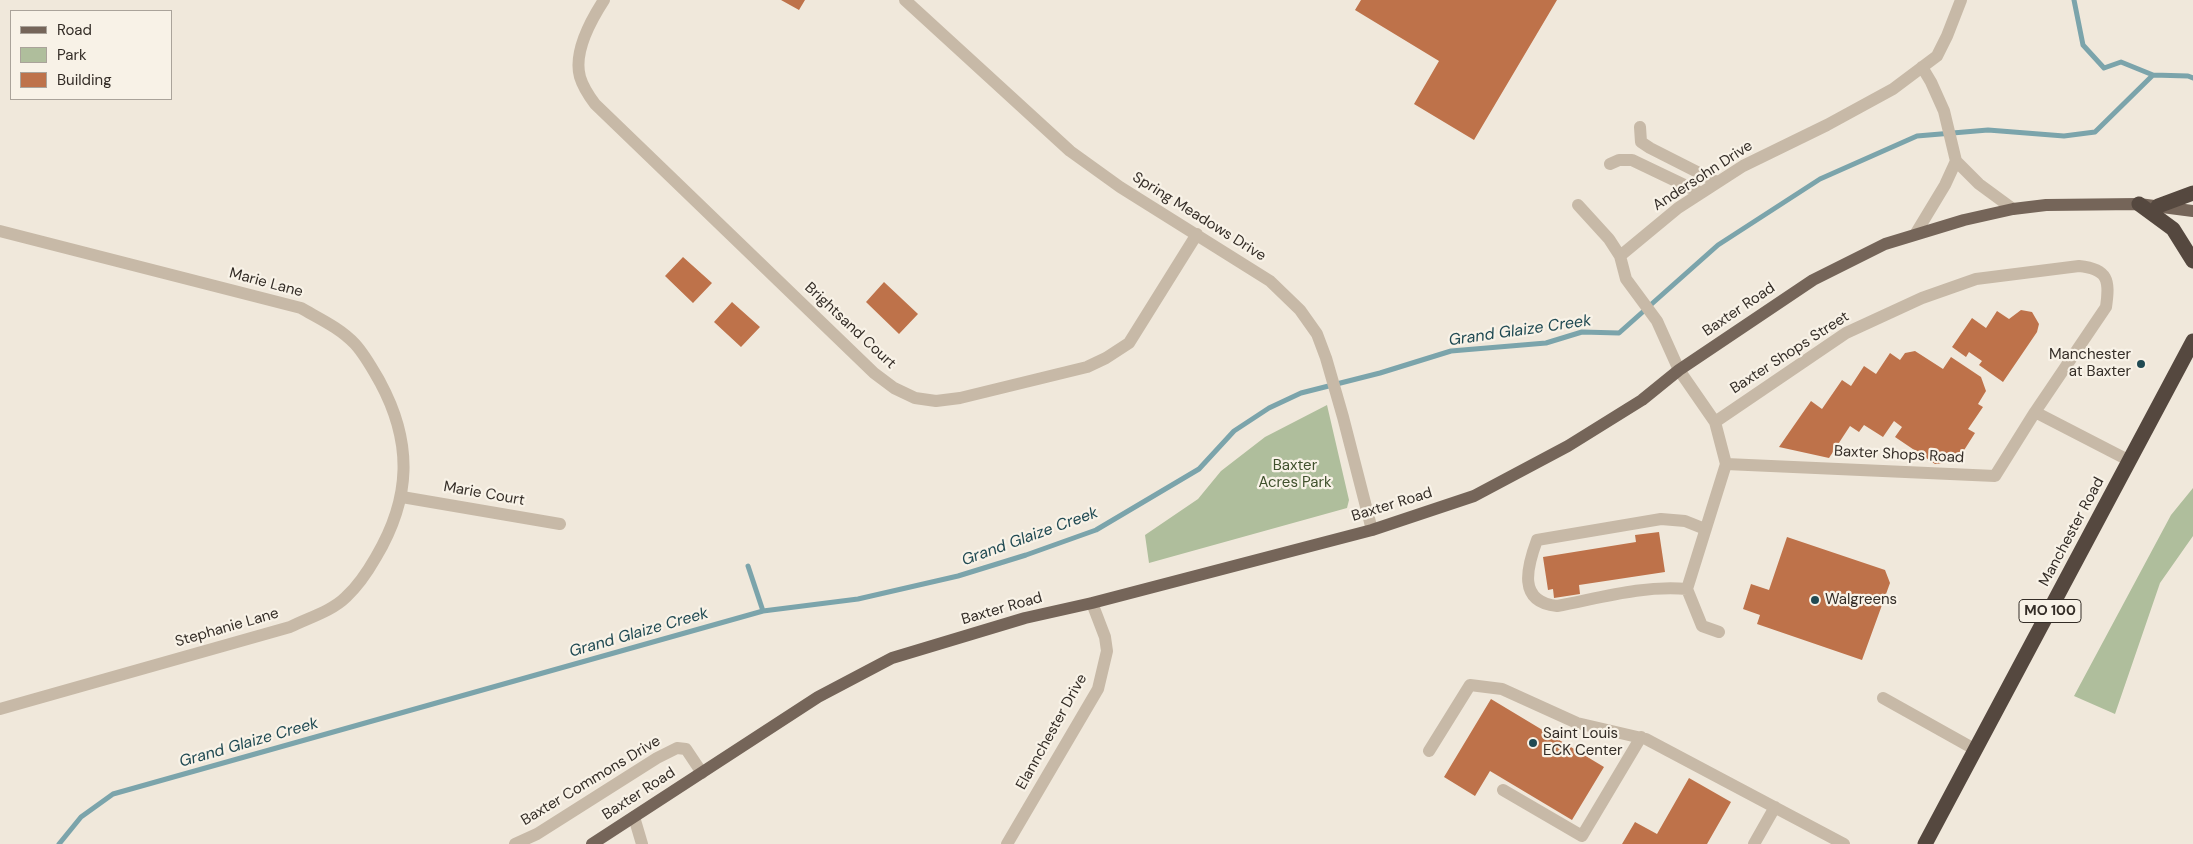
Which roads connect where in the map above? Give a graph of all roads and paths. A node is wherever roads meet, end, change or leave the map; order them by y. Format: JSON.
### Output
{"nodes":[{"id":1,"x":604,"y":0,"type":"edge"},
{"id":2,"x":905,"y":0,"type":"edge"},
{"id":3,"x":1961,"y":0,"type":"edge"},
{"id":4,"x":1922,"y":67,"type":"junction"},
{"id":5,"x":1640,"y":127,"type":"dead end"},
{"id":6,"x":1956,"y":161,"type":"junction"},
{"id":7,"x":1610,"y":164,"type":"dead end"},
{"id":8,"x":1717,"y":182,"type":"junction"},
{"id":9,"x":1701,"y":193,"type":"junction"},
{"id":10,"x":2193,"y":194,"type":"edge"},
{"id":11,"x":2139,"y":204,"type":"junction"},
{"id":12,"x":1578,"y":205,"type":"dead end"},
{"id":13,"x":2158,"y":206,"type":"junction"},
{"id":14,"x":2013,"y":209,"type":"junction"},
{"id":15,"x":2193,"y":211,"type":"edge"},
{"id":16,"x":0,"y":231,"type":"edge"},
{"id":17,"x":1916,"y":233,"type":"junction"},
{"id":18,"x":1197,"y":234,"type":"junction"},
{"id":19,"x":1620,"y":256,"type":"junction"},
{"id":20,"x":2193,"y":261,"type":"edge"},
{"id":21,"x":2193,"y":342,"type":"edge"},
{"id":22,"x":1679,"y":370,"type":"junction"},
{"id":23,"x":2035,"y":412,"type":"junction"},
{"id":24,"x":1715,"y":422,"type":"junction"},
{"id":25,"x":2130,"y":461,"type":"junction"},
{"id":26,"x":1726,"y":464,"type":"junction"},
{"id":27,"x":402,"y":497,"type":"junction"},
{"id":28,"x":560,"y":524,"type":"dead end"},
{"id":29,"x":1706,"y":529,"type":"junction"},
{"id":30,"x":1372,"y":530,"type":"junction"},
{"id":31,"x":1687,"y":589,"type":"junction"},
{"id":32,"x":1092,"y":603,"type":"junction"},
{"id":33,"x":1719,"y":632,"type":"dead end"},
{"id":34,"x":1883,"y":698,"type":"dead end"},
{"id":35,"x":0,"y":709,"type":"edge"},
{"id":36,"x":1641,"y":738,"type":"junction"},
{"id":37,"x":1976,"y":750,"type":"junction"},
{"id":38,"x":1429,"y":751,"type":"dead end"},
{"id":39,"x":702,"y":773,"type":"junction"},
{"id":40,"x":1503,"y":790,"type":"dead end"},
{"id":41,"x":1775,"y":807,"type":"junction"},
{"id":42,"x":634,"y":816,"type":"junction"},
{"id":43,"x":1824,"y":839,"type":"edge"},
{"id":44,"x":515,"y":844,"type":"edge"},
{"id":45,"x":592,"y":844,"type":"edge"},
{"id":46,"x":642,"y":844,"type":"edge"},
{"id":47,"x":1007,"y":844,"type":"edge"},
{"id":48,"x":1754,"y":844,"type":"edge"},
{"id":49,"x":1844,"y":844,"type":"edge"},
{"id":50,"x":1925,"y":844,"type":"edge"}],
"edges":[{"from":1,"to":18,"type":"street","name":"Brightsand Court"},
{"from":2,"to":18,"type":"street","name":"Spring Meadows Drive"},
{"from":3,"to":4,"type":"street","name":"Andersohn Drive"},
{"from":4,"to":6,"type":"street"},
{"from":4,"to":8,"type":"street","name":"Andersohn Drive"},
{"from":5,"to":8,"type":"street"},
{"from":6,"to":14,"type":"street"},
{"from":6,"to":17,"type":"street"},
{"from":7,"to":9,"type":"street"},
{"from":8,"to":9,"type":"street","name":"Andersohn Drive"},
{"from":9,"to":19,"type":"street","name":"Andersohn Drive"},
{"from":10,"to":13,"type":"highway"},
{"from":11,"to":13,"type":"main road","name":"Baxter Road"},
{"from":11,"to":14,"type":"main road","name":"Baxter Road"},
{"from":11,"to":20,"type":"highway"},
{"from":12,"to":19,"type":"street"},
{"from":13,"to":15,"type":"main road","name":"Baxter Road"},
{"from":14,"to":17,"type":"main road","name":"Baxter Road"},
{"from":16,"to":27,"type":"street","name":"Marie Lane"},
{"from":17,"to":22,"type":"main road","name":"Baxter Road"},
{"from":18,"to":30,"type":"street","name":"Spring Meadows Drive"},
{"from":19,"to":22,"type":"street"},
{"from":21,"to":25,"type":"highway","name":"Manchester Road","number":"MO 100"},
{"from":22,"to":24,"type":"street"},
{"from":22,"to":30,"type":"main road","name":"Baxter Road"},
{"from":23,"to":24,"type":"street","name":"Baxter Shops Street"},
{"from":23,"to":25,"type":"street"},
{"from":23,"to":26,"type":"street","name":"Baxter Shops Road"},
{"from":24,"to":26,"type":"street"},
{"from":25,"to":37,"type":"highway","name":"Manchester Road","number":"MO 100"},
{"from":26,"to":29,"type":"street"},
{"from":27,"to":28,"type":"street","name":"Marie Court"},
{"from":27,"to":35,"type":"street","name":"Stephanie Lane"},
{"from":29,"to":31,"type":"street"},
{"from":29,"to":31,"type":"street"},
{"from":30,"to":32,"type":"main road","name":"Baxter Road"},
{"from":31,"to":33,"type":"street"},
{"from":32,"to":39,"type":"main road","name":"Baxter Road"},
{"from":32,"to":47,"type":"street","name":"Elannchester Drive"},
{"from":34,"to":37,"type":"street"},
{"from":36,"to":38,"type":"street"},
{"from":36,"to":40,"type":"street"},
{"from":36,"to":41,"type":"street"},
{"from":37,"to":50,"type":"highway","name":"Manchester Road","number":"MO 100"},
{"from":39,"to":42,"type":"main road","name":"Baxter Road"},
{"from":39,"to":44,"type":"street","name":"Baxter Commons Drive"},
{"from":41,"to":43,"type":"street"},
{"from":41,"to":48,"type":"street"},
{"from":42,"to":45,"type":"main road","name":"Baxter Road"},
{"from":42,"to":46,"type":"street"},
{"from":43,"to":49,"type":"street"}]}
